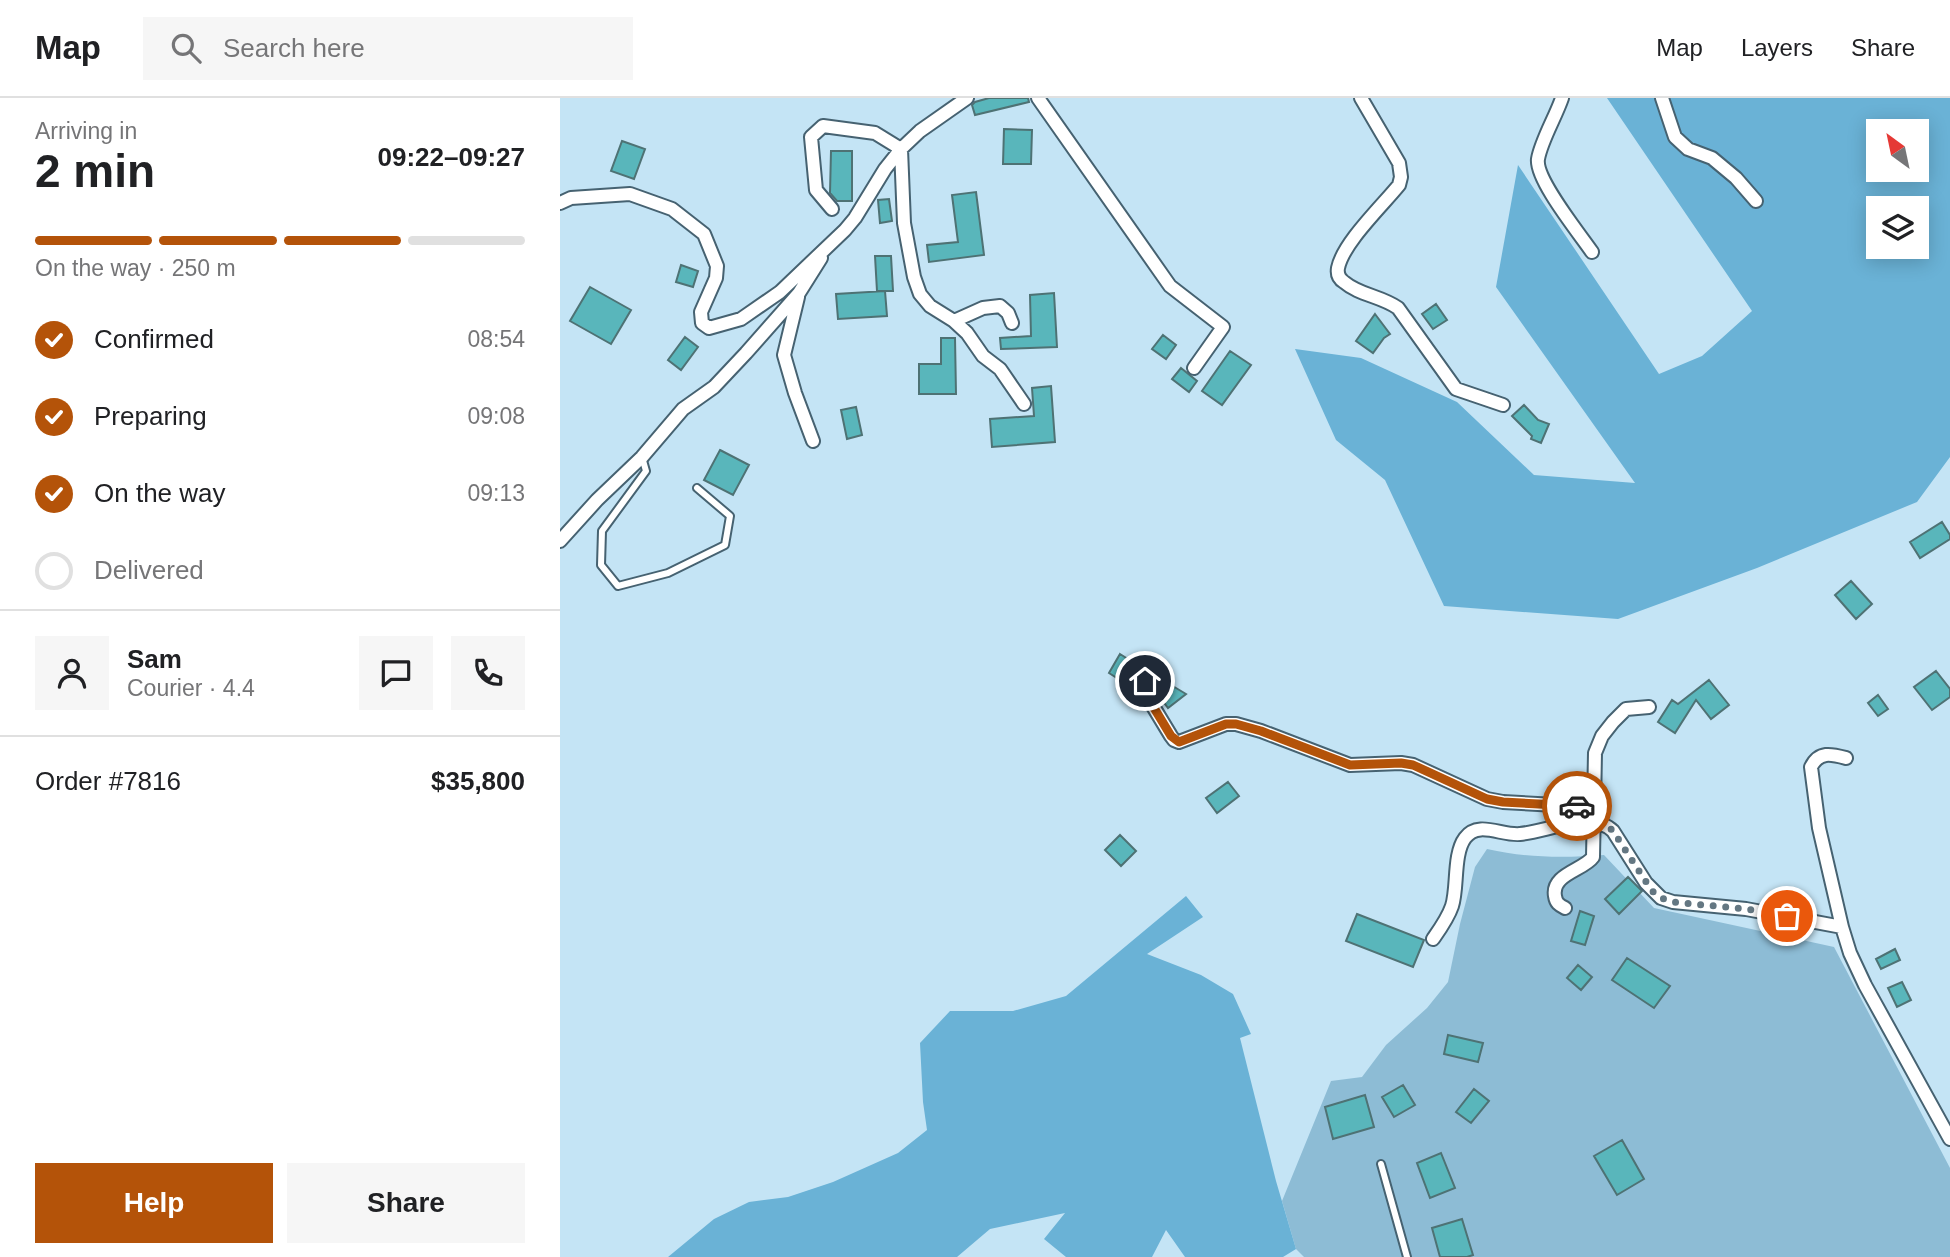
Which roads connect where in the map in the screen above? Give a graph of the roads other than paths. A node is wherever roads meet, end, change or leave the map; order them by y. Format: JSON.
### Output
{"nodes":[{"id":1,"x":967,"y":98,"type":"edge"},
{"id":2,"x":1038,"y":98,"type":"edge"},
{"id":3,"x":1362,"y":98,"type":"edge"},
{"id":4,"x":1562,"y":98,"type":"edge"},
{"id":5,"x":1662,"y":98,"type":"edge"},
{"id":6,"x":901,"y":149,"type":"junction"},
{"id":7,"x":1756,"y":201,"type":"dead end"},
{"id":8,"x":560,"y":203,"type":"edge"},
{"id":9,"x":832,"y":209,"type":"dead end"},
{"id":10,"x":835,"y":237,"type":"junction"},
{"id":11,"x":1592,"y":251,"type":"dead end"},
{"id":12,"x":799,"y":293,"type":"junction"},
{"id":13,"x":954,"y":321,"type":"junction"},
{"id":14,"x":1012,"y":323,"type":"dead end"},
{"id":15,"x":1194,"y":368,"type":"dead end"},
{"id":16,"x":1024,"y":404,"type":"dead end"},
{"id":17,"x":1503,"y":405,"type":"dead end"},
{"id":18,"x":813,"y":441,"type":"dead end"},
{"id":19,"x":642,"y":457,"type":"junction"},
{"id":20,"x":697,"y":488,"type":"dead end"},
{"id":21,"x":560,"y":541,"type":"edge"},
{"id":22,"x":1158,"y":670,"type":"dead end"},
{"id":23,"x":1648,"y":707,"type":"dead end"},
{"id":24,"x":1846,"y":758,"type":"dead end"},
{"id":25,"x":1592,"y":807,"type":"junction"},
{"id":26,"x":1592,"y":821,"type":"junction"},
{"id":27,"x":1565,"y":908,"type":"dead end"},
{"id":28,"x":1842,"y":927,"type":"junction"},
{"id":29,"x":1433,"y":939,"type":"dead end"},
{"id":30,"x":1950,"y":1139,"type":"edge"},
{"id":31,"x":1381,"y":1164,"type":"dead end"},
{"id":32,"x":1407,"y":1257,"type":"edge"}],
"edges":[{"from":1,"to":6,"type":"street"},
{"from":2,"to":15,"type":"street"},
{"from":3,"to":17,"type":"street"},
{"from":4,"to":11,"type":"street"},
{"from":5,"to":7,"type":"street"},
{"from":6,"to":9,"type":"street"},
{"from":6,"to":10,"type":"street"},
{"from":6,"to":13,"type":"street"},
{"from":8,"to":10,"type":"street"},
{"from":10,"to":12,"type":"street"},
{"from":12,"to":18,"type":"street"},
{"from":12,"to":19,"type":"street"},
{"from":13,"to":14,"type":"street"},
{"from":13,"to":16,"type":"street"},
{"from":19,"to":20,"type":"lane"},
{"from":19,"to":21,"type":"street"},
{"from":22,"to":25,"type":"street"},
{"from":23,"to":25,"type":"street"},
{"from":24,"to":28,"type":"street"},
{"from":25,"to":26,"type":"street"},
{"from":26,"to":27,"type":"street"},
{"from":26,"to":28,"type":"street"},
{"from":26,"to":29,"type":"street"},
{"from":28,"to":30,"type":"street"},
{"from":31,"to":32,"type":"lane"}]}
